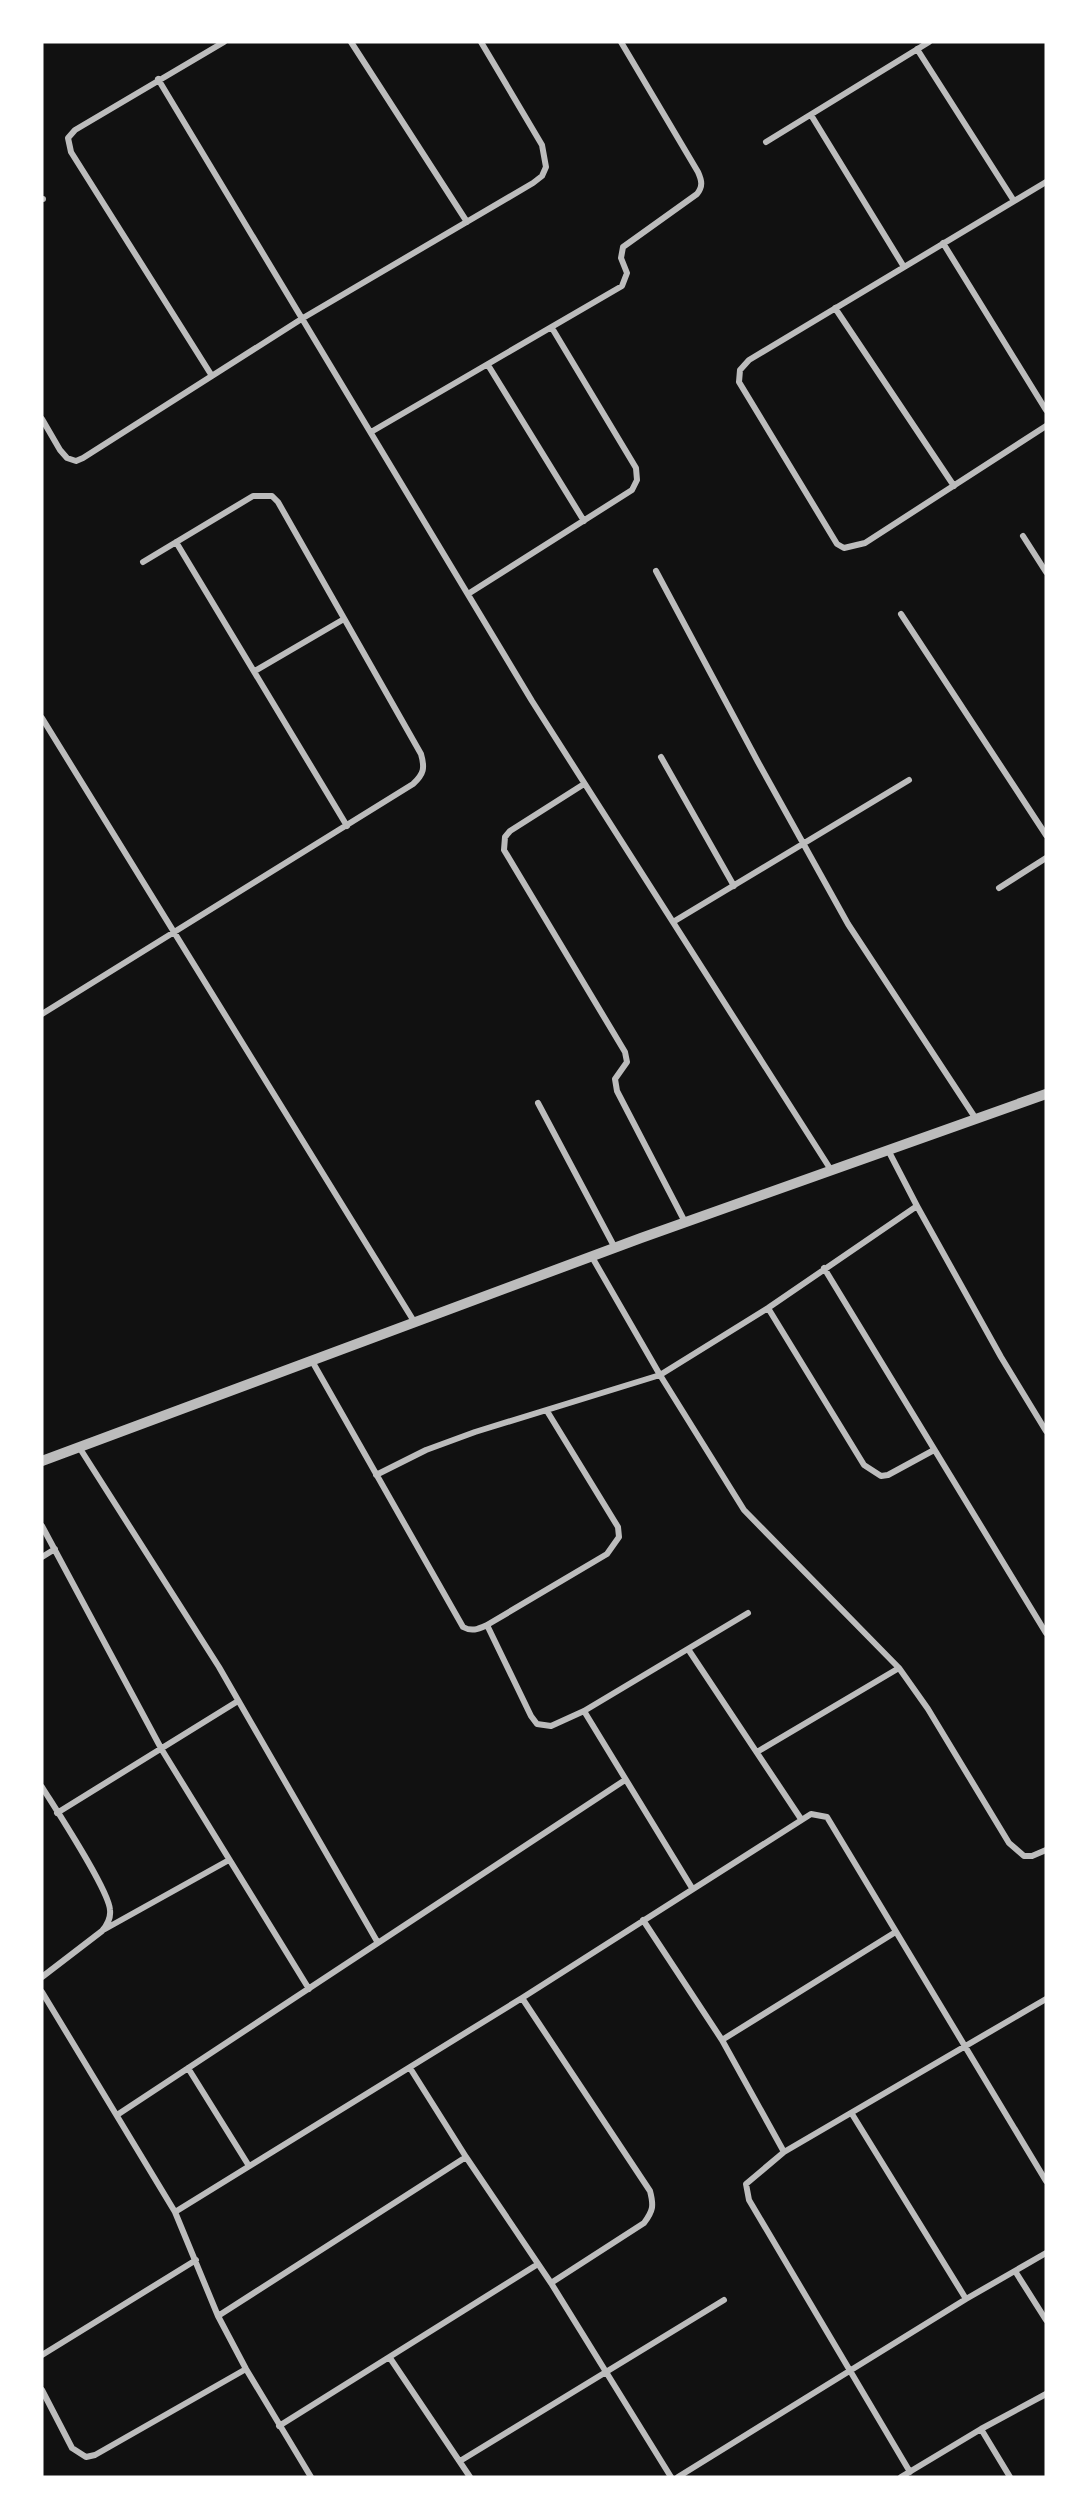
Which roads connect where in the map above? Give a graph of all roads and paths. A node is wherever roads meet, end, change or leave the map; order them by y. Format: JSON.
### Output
{"nodes":[{"id":1,"x":224,"y":42,"type":"edge"},
{"id":2,"x":351,"y":42,"type":"edge"},
{"id":3,"x":481,"y":42,"type":"edge"},
{"id":4,"x":621,"y":42,"type":"edge"},
{"id":5,"x":929,"y":42,"type":"edge"},
{"id":6,"x":917,"y":49,"type":"junction"},
{"id":7,"x":158,"y":79,"type":"junction"},
{"id":8,"x":811,"y":115,"type":"junction"},
{"id":9,"x":766,"y":142,"type":"dead end"},
{"id":10,"x":1046,"y":182,"type":"edge"},
{"id":11,"x":1014,"y":201,"type":"junction"},
{"id":12,"x":467,"y":222,"type":"junction"},
{"id":13,"x":944,"y":243,"type":"junction"},
{"id":14,"x":904,"y":267,"type":"junction"},
{"id":15,"x":835,"y":308,"type":"junction"},
{"id":16,"x":303,"y":318,"type":"junction"},
{"id":17,"x":552,"y":328,"type":"junction"},
{"id":18,"x":488,"y":365,"type":"junction"},
{"id":19,"x":212,"y":376,"type":"junction"},
{"id":20,"x":1046,"y":410,"type":"edge"},
{"id":21,"x":42,"y":419,"type":"edge"},
{"id":22,"x":1046,"y":426,"type":"edge"},
{"id":23,"x":371,"y":432,"type":"junction"},
{"id":24,"x":954,"y":486,"type":"junction"},
{"id":25,"x":584,"y":521,"type":"junction"},
{"id":26,"x":1023,"y":536,"type":"dead end"},
{"id":27,"x":177,"y":542,"type":"junction"},
{"id":28,"x":143,"y":562,"type":"dead end"},
{"id":29,"x":656,"y":571,"type":"dead end"},
{"id":30,"x":1046,"y":572,"type":"edge"},
{"id":31,"x":468,"y":594,"type":"junction"},
{"id":32,"x":901,"y":614,"type":"dead end"},
{"id":33,"x":344,"y":618,"type":"junction"},
{"id":34,"x":255,"y":671,"type":"junction"},
{"id":35,"x":42,"y":718,"type":"edge"},
{"id":36,"x":662,"y":757,"type":"dead end"},
{"id":37,"x":909,"y":780,"type":"dead end"},
{"id":38,"x":585,"y":784,"type":"junction"},
{"id":39,"x":347,"y":826,"type":"junction"},
{"id":40,"x":1046,"y":835,"type":"edge"},
{"id":41,"x":804,"y":845,"type":"junction"},
{"id":42,"x":1046,"y":858,"type":"edge"},
{"id":43,"x":734,"y":886,"type":"junction"},
{"id":44,"x":999,"y":888,"type":"dead end"},
{"id":45,"x":673,"y":922,"type":"junction"},
{"id":46,"x":174,"y":934,"type":"junction"},
{"id":47,"x":42,"y":1014,"type":"edge"},
{"id":48,"x":1046,"y":1094,"type":"edge"},
{"id":49,"x":538,"y":1103,"type":"dead end"},
{"id":50,"x":976,"y":1119,"type":"junction"},
{"id":51,"x":888,"y":1150,"type":"junction"},
{"id":52,"x":831,"y":1170,"type":"junction"},
{"id":53,"x":917,"y":1206,"type":"junction"},
{"id":54,"x":686,"y":1222,"type":"junction"},
{"id":55,"x":615,"y":1248,"type":"junction"},
{"id":56,"x":592,"y":1257,"type":"junction"},
{"id":57,"x":824,"y":1268,"type":"junction"},
{"id":58,"x":768,"y":1308,"type":"junction"},
{"id":59,"x":415,"y":1323,"type":"junction"},
{"id":60,"x":312,"y":1361,"type":"junction"},
{"id":61,"x":660,"y":1375,"type":"junction"},
{"id":62,"x":547,"y":1411,"type":"junction"},
{"id":63,"x":1046,"y":1431,"type":"edge"},
{"id":64,"x":79,"y":1447,"type":"junction"},
{"id":65,"x":934,"y":1450,"type":"junction"},
{"id":66,"x":42,"y":1461,"type":"edge"},
{"id":67,"x":376,"y":1475,"type":"junction"},
{"id":68,"x":42,"y":1526,"type":"edge"},
{"id":69,"x":55,"y":1549,"type":"junction"},
{"id":70,"x":42,"y":1557,"type":"edge"},
{"id":71,"x":748,"y":1613,"type":"dead end"},
{"id":72,"x":487,"y":1625,"type":"junction"},
{"id":73,"x":1046,"y":1633,"type":"edge"},
{"id":74,"x":688,"y":1649,"type":"junction"},
{"id":75,"x":899,"y":1668,"type":"junction"},
{"id":76,"x":238,"y":1701,"type":"junction"},
{"id":77,"x":584,"y":1711,"type":"junction"},
{"id":78,"x":162,"y":1750,"type":"junction"},
{"id":79,"x":757,"y":1752,"type":"junction"},
{"id":80,"x":625,"y":1780,"type":"junction"},
{"id":81,"x":42,"y":1787,"type":"edge"},
{"id":82,"x":57,"y":1813,"type":"junction"},
{"id":83,"x":801,"y":1819,"type":"junction"},
{"id":84,"x":1046,"y":1850,"type":"edge"},
{"id":85,"x":229,"y":1860,"type":"junction"},
{"id":86,"x":692,"y":1888,"type":"junction"},
{"id":87,"x":644,"y":1920,"type":"junction"},
{"id":88,"x":102,"y":1931,"type":"junction"},
{"id":89,"x":894,"y":1933,"type":"junction"},
{"id":90,"x":378,"y":1943,"type":"junction"},
{"id":91,"x":42,"y":1977,"type":"edge"},
{"id":92,"x":309,"y":1989,"type":"junction"},
{"id":93,"x":42,"y":1992,"type":"edge"},
{"id":94,"x":522,"y":1998,"type":"junction"},
{"id":95,"x":1046,"y":1999,"type":"edge"},
{"id":96,"x":722,"y":2040,"type":"junction"},
{"id":97,"x":964,"y":2047,"type":"junction"},
{"id":98,"x":188,"y":2068,"type":"junction"},
{"id":99,"x":410,"y":2068,"type":"junction"},
{"id":100,"x":852,"y":2114,"type":"junction"},
{"id":101,"x":117,"y":2115,"type":"junction"},
{"id":102,"x":784,"y":2152,"type":"junction"},
{"id":103,"x":466,"y":2157,"type":"junction"},
{"id":104,"x":249,"y":2166,"type":"junction"},
{"id":105,"x":1046,"y":2181,"type":"edge"},
{"id":106,"x":175,"y":2212,"type":"junction"},
{"id":107,"x":1046,"y":2253,"type":"edge"},
{"id":108,"x":196,"y":2260,"type":"junction"},
{"id":109,"x":538,"y":2264,"type":"junction"},
{"id":110,"x":1015,"y":2271,"type":"junction"},
{"id":111,"x":551,"y":2283,"type":"junction"},
{"id":112,"x":966,"y":2299,"type":"junction"},
{"id":113,"x":724,"y":2300,"type":"dead end"},
{"id":114,"x":218,"y":2316,"type":"junction"},
{"id":115,"x":1046,"y":2320,"type":"edge"},
{"id":116,"x":42,"y":2355,"type":"edge"},
{"id":117,"x":390,"y":2358,"type":"junction"},
{"id":118,"x":246,"y":2369,"type":"junction"},
{"id":119,"x":851,"y":2371,"type":"junction"},
{"id":120,"x":606,"y":2372,"type":"junction"},
{"id":121,"x":42,"y":2391,"type":"edge"},
{"id":122,"x":1046,"y":2394,"type":"edge"},
{"id":123,"x":279,"y":2426,"type":"junction"},
{"id":124,"x":981,"y":2429,"type":"junction"},
{"id":125,"x":460,"y":2461,"type":"junction"},
{"id":126,"x":910,"y":2472,"type":"junction"},
{"id":127,"x":311,"y":2477,"type":"edge"},
{"id":128,"x":471,"y":2477,"type":"edge"},
{"id":129,"x":671,"y":2477,"type":"edge"},
{"id":130,"x":678,"y":2477,"type":"edge"},
{"id":131,"x":901,"y":2477,"type":"edge"},
{"id":132,"x":1010,"y":2477,"type":"edge"}],
"edges":[{"from":1,"to":7,"type":"street"},
{"from":2,"to":12,"type":"street"},
{"from":3,"to":12,"type":"street"},
{"from":4,"to":17,"type":"street"},
{"from":5,"to":6,"type":"street"},
{"from":6,"to":8,"type":"street"},
{"from":6,"to":11,"type":"street"},
{"from":7,"to":16,"type":"street"},
{"from":7,"to":19,"type":"street"},
{"from":8,"to":9,"type":"street"},
{"from":8,"to":14,"type":"street"},
{"from":10,"to":11,"type":"street"},
{"from":11,"to":13,"type":"street"},
{"from":12,"to":16,"type":"street"},
{"from":13,"to":14,"type":"street"},
{"from":13,"to":20,"type":"street"},
{"from":14,"to":15,"type":"street"},
{"from":15,"to":24,"type":"street"},
{"from":15,"to":24,"type":"street"},
{"from":16,"to":19,"type":"street"},
{"from":16,"to":23,"type":"street"},
{"from":17,"to":18,"type":"street"},
{"from":17,"to":25,"type":"street"},
{"from":18,"to":23,"type":"street"},
{"from":18,"to":25,"type":"street"},
{"from":19,"to":21,"type":"street"},
{"from":22,"to":24,"type":"street"},
{"from":23,"to":31,"type":"street"},
{"from":25,"to":31,"type":"street"},
{"from":26,"to":30,"type":"street"},
{"from":27,"to":28,"type":"street"},
{"from":27,"to":33,"type":"street"},
{"from":27,"to":34,"type":"street"},
{"from":29,"to":41,"type":"street"},
{"from":31,"to":38,"type":"street"},
{"from":32,"to":40,"type":"street"},
{"from":33,"to":34,"type":"street"},
{"from":33,"to":39,"type":"street"},
{"from":34,"to":39,"type":"street"},
{"from":35,"to":46,"type":"street"},
{"from":36,"to":43,"type":"street"},
{"from":37,"to":41,"type":"street"},
{"from":38,"to":45,"type":"street"},
{"from":38,"to":54,"type":"street"},
{"from":39,"to":46,"type":"street"},
{"from":41,"to":43,"type":"street"},
{"from":41,"to":50,"type":"street"},
{"from":42,"to":44,"type":"street"},
{"from":43,"to":45,"type":"street"},
{"from":45,"to":52,"type":"street"},
{"from":46,"to":47,"type":"street"},
{"from":46,"to":59,"type":"street"},
{"from":48,"to":50,"type":"street"},
{"from":49,"to":55,"type":"street"},
{"from":50,"to":51,"type":"street"},
{"from":51,"to":52,"type":"street"},
{"from":51,"to":53,"type":"street"},
{"from":52,"to":54,"type":"street"},
{"from":53,"to":57,"type":"street"},
{"from":53,"to":63,"type":"street"},
{"from":54,"to":55,"type":"street"},
{"from":55,"to":56,"type":"street"},
{"from":56,"to":59,"type":"street"},
{"from":56,"to":61,"type":"street"},
{"from":57,"to":58,"type":"street"},
{"from":57,"to":65,"type":"street"},
{"from":58,"to":61,"type":"street"},
{"from":58,"to":65,"type":"street"},
{"from":59,"to":60,"type":"street"},
{"from":60,"to":64,"type":"street"},
{"from":60,"to":67,"type":"street"},
{"from":61,"to":62,"type":"street"},
{"from":61,"to":75,"type":"street"},
{"from":62,"to":67,"type":"street"},
{"from":62,"to":72,"type":"street"},
{"from":64,"to":66,"type":"street"},
{"from":64,"to":76,"type":"street"},
{"from":65,"to":73,"type":"street"},
{"from":67,"to":72,"type":"street"},
{"from":68,"to":69,"type":"street"},
{"from":69,"to":70,"type":"street"},
{"from":69,"to":78,"type":"street"},
{"from":71,"to":74,"type":"street"},
{"from":72,"to":77,"type":"street"},
{"from":74,"to":77,"type":"street"},
{"from":74,"to":79,"type":"street"},
{"from":75,"to":79,"type":"street"},
{"from":75,"to":84,"type":"street"},
{"from":76,"to":78,"type":"street"},
{"from":76,"to":90,"type":"street"},
{"from":77,"to":80,"type":"street"},
{"from":78,"to":82,"type":"street"},
{"from":78,"to":85,"type":"street"},
{"from":79,"to":83,"type":"street"},
{"from":80,"to":86,"type":"street"},
{"from":80,"to":90,"type":"street"},
{"from":81,"to":82,"type":"street"},
{"from":82,"to":88,"type":"street"},
{"from":83,"to":86,"type":"street"},
{"from":83,"to":89,"type":"street"},
{"from":85,"to":88,"type":"street"},
{"from":85,"to":92,"type":"street"},
{"from":86,"to":87,"type":"street"},
{"from":87,"to":94,"type":"street"},
{"from":87,"to":96,"type":"street"},
{"from":88,"to":91,"type":"street"},
{"from":89,"to":96,"type":"street"},
{"from":89,"to":97,"type":"street"},
{"from":90,"to":92,"type":"street"},
{"from":92,"to":98,"type":"street"},
{"from":93,"to":101,"type":"street"},
{"from":94,"to":99,"type":"street"},
{"from":94,"to":111,"type":"street"},
{"from":95,"to":97,"type":"street"},
{"from":96,"to":102,"type":"street"},
{"from":97,"to":100,"type":"street"},
{"from":97,"to":105,"type":"street"},
{"from":98,"to":101,"type":"street"},
{"from":98,"to":104,"type":"street"},
{"from":99,"to":103,"type":"street"},
{"from":99,"to":104,"type":"street"},
{"from":100,"to":102,"type":"street"},
{"from":100,"to":112,"type":"street"},
{"from":101,"to":106,"type":"street"},
{"from":102,"to":119,"type":"street"},
{"from":103,"to":109,"type":"street"},
{"from":103,"to":114,"type":"street"},
{"from":104,"to":106,"type":"street"},
{"from":106,"to":108,"type":"street"},
{"from":107,"to":110,"type":"street"},
{"from":108,"to":114,"type":"street"},
{"from":108,"to":116,"type":"street"},
{"from":109,"to":111,"type":"street"},
{"from":109,"to":117,"type":"street"},
{"from":110,"to":112,"type":"street"},
{"from":110,"to":115,"type":"street"},
{"from":111,"to":120,"type":"street"},
{"from":112,"to":119,"type":"street"},
{"from":113,"to":120,"type":"street"},
{"from":114,"to":118,"type":"street"},
{"from":117,"to":123,"type":"street"},
{"from":117,"to":125,"type":"street"},
{"from":118,"to":121,"type":"street"},
{"from":118,"to":123,"type":"street"},
{"from":119,"to":126,"type":"street"},
{"from":119,"to":130,"type":"street"},
{"from":120,"to":125,"type":"street"},
{"from":120,"to":129,"type":"street"},
{"from":122,"to":124,"type":"street"},
{"from":123,"to":127,"type":"street"},
{"from":124,"to":126,"type":"street"},
{"from":124,"to":132,"type":"street"},
{"from":125,"to":128,"type":"street"},
{"from":126,"to":131,"type":"street"}]}
